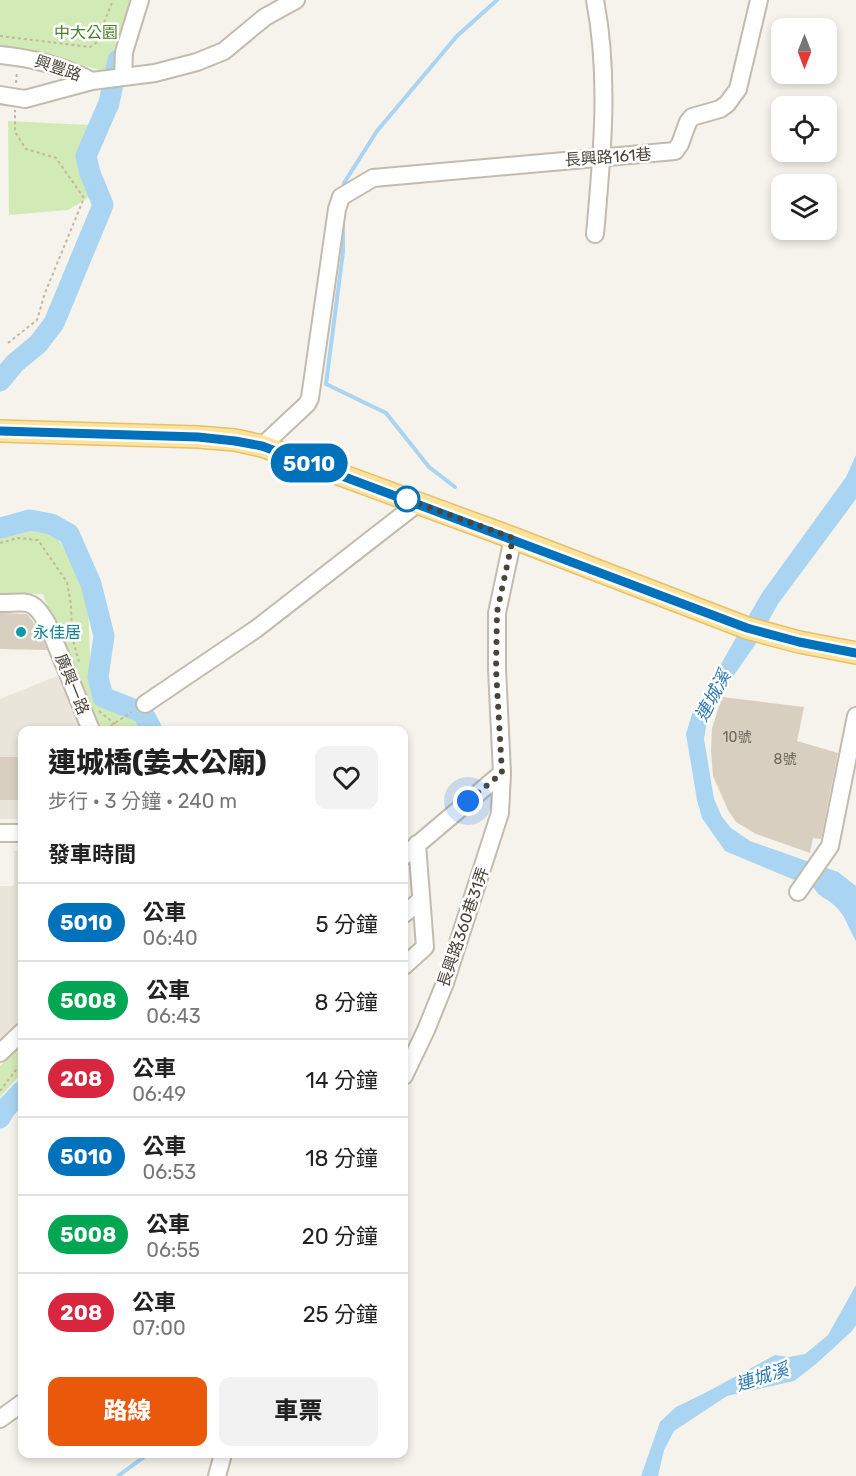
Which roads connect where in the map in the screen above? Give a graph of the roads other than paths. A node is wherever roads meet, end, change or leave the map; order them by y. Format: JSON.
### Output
{"nodes":[{"id":1,"x":140,"y":0,"type":"edge"},
{"id":2,"x":296,"y":0,"type":"edge"},
{"id":3,"x":595,"y":0,"type":"edge"},
{"id":4,"x":759,"y":0,"type":"edge"},
{"id":5,"x":0,"y":55,"type":"edge"},
{"id":6,"x":110,"y":79,"type":"junction"},
{"id":7,"x":7,"y":96,"type":"edge"},
{"id":8,"x":602,"y":157,"type":"junction"},
{"id":9,"x":595,"y":234,"type":"dead end"},
{"id":10,"x":0,"y":431,"type":"edge"},
{"id":11,"x":262,"y":446,"type":"junction"},
{"id":12,"x":418,"y":503,"type":"junction"},
{"id":13,"x":513,"y":538,"type":"junction"},
{"id":14,"x":0,"y":603,"type":"edge"},
{"id":15,"x":856,"y":653,"type":"edge"},
{"id":16,"x":145,"y":704,"type":"road end"},
{"id":17,"x":856,"y":716,"type":"edge"},
{"id":18,"x":89,"y":726,"type":"edge"},
{"id":19,"x":502,"y":773,"type":"junction"},
{"id":20,"x":0,"y":833,"type":"edge"},
{"id":21,"x":18,"y":833,"type":"edge"},
{"id":22,"x":417,"y":844,"type":"junction"},
{"id":23,"x":408,"y":852,"type":"edge"},
{"id":24,"x":798,"y":892,"type":"dead end"},
{"id":25,"x":421,"y":900,"type":"junction"},
{"id":26,"x":408,"y":911,"type":"edge"},
{"id":27,"x":408,"y":962,"type":"edge"},
{"id":28,"x":18,"y":1036,"type":"edge"},
{"id":29,"x":0,"y":1053,"type":"edge"},
{"id":30,"x":408,"y":1068,"type":"edge"},
{"id":31,"x":18,"y":1406,"type":"edge"},
{"id":32,"x":0,"y":1419,"type":"edge"},
{"id":33,"x":222,"y":1458,"type":"edge"},
{"id":34,"x":217,"y":1476,"type":"edge"}],
"edges":[{"from":1,"to":6,"type":"street"},
{"from":2,"to":6,"type":"street"},
{"from":3,"to":8,"type":"street"},
{"from":4,"to":8,"type":"street","name":"長興路161巷"},
{"from":5,"to":6,"type":"street","name":"興豐路"},
{"from":6,"to":7,"type":"street","name":"興豐路"},
{"from":8,"to":9,"type":"street"},
{"from":8,"to":11,"type":"street","name":"長興路161巷"},
{"from":10,"to":11,"type":"main road"},
{"from":11,"to":12,"type":"main road"},
{"from":12,"to":13,"type":"main road"},
{"from":12,"to":16,"type":"street"},
{"from":13,"to":15,"type":"main road"},
{"from":13,"to":19,"type":"street","name":"長興路360巷31弄"},
{"from":14,"to":18,"type":"street","name":"廣興一路"},
{"from":17,"to":24,"type":"street"},
{"from":19,"to":22,"type":"street"},
{"from":19,"to":30,"type":"street","name":"長興路360巷31弄"},
{"from":20,"to":21,"type":"street"},
{"from":22,"to":23,"type":"street"},
{"from":22,"to":25,"type":"street"},
{"from":25,"to":26,"type":"street"},
{"from":25,"to":27,"type":"street"},
{"from":28,"to":29,"type":"street"},
{"from":31,"to":32,"type":"street"},
{"from":33,"to":34,"type":"street"}]}
